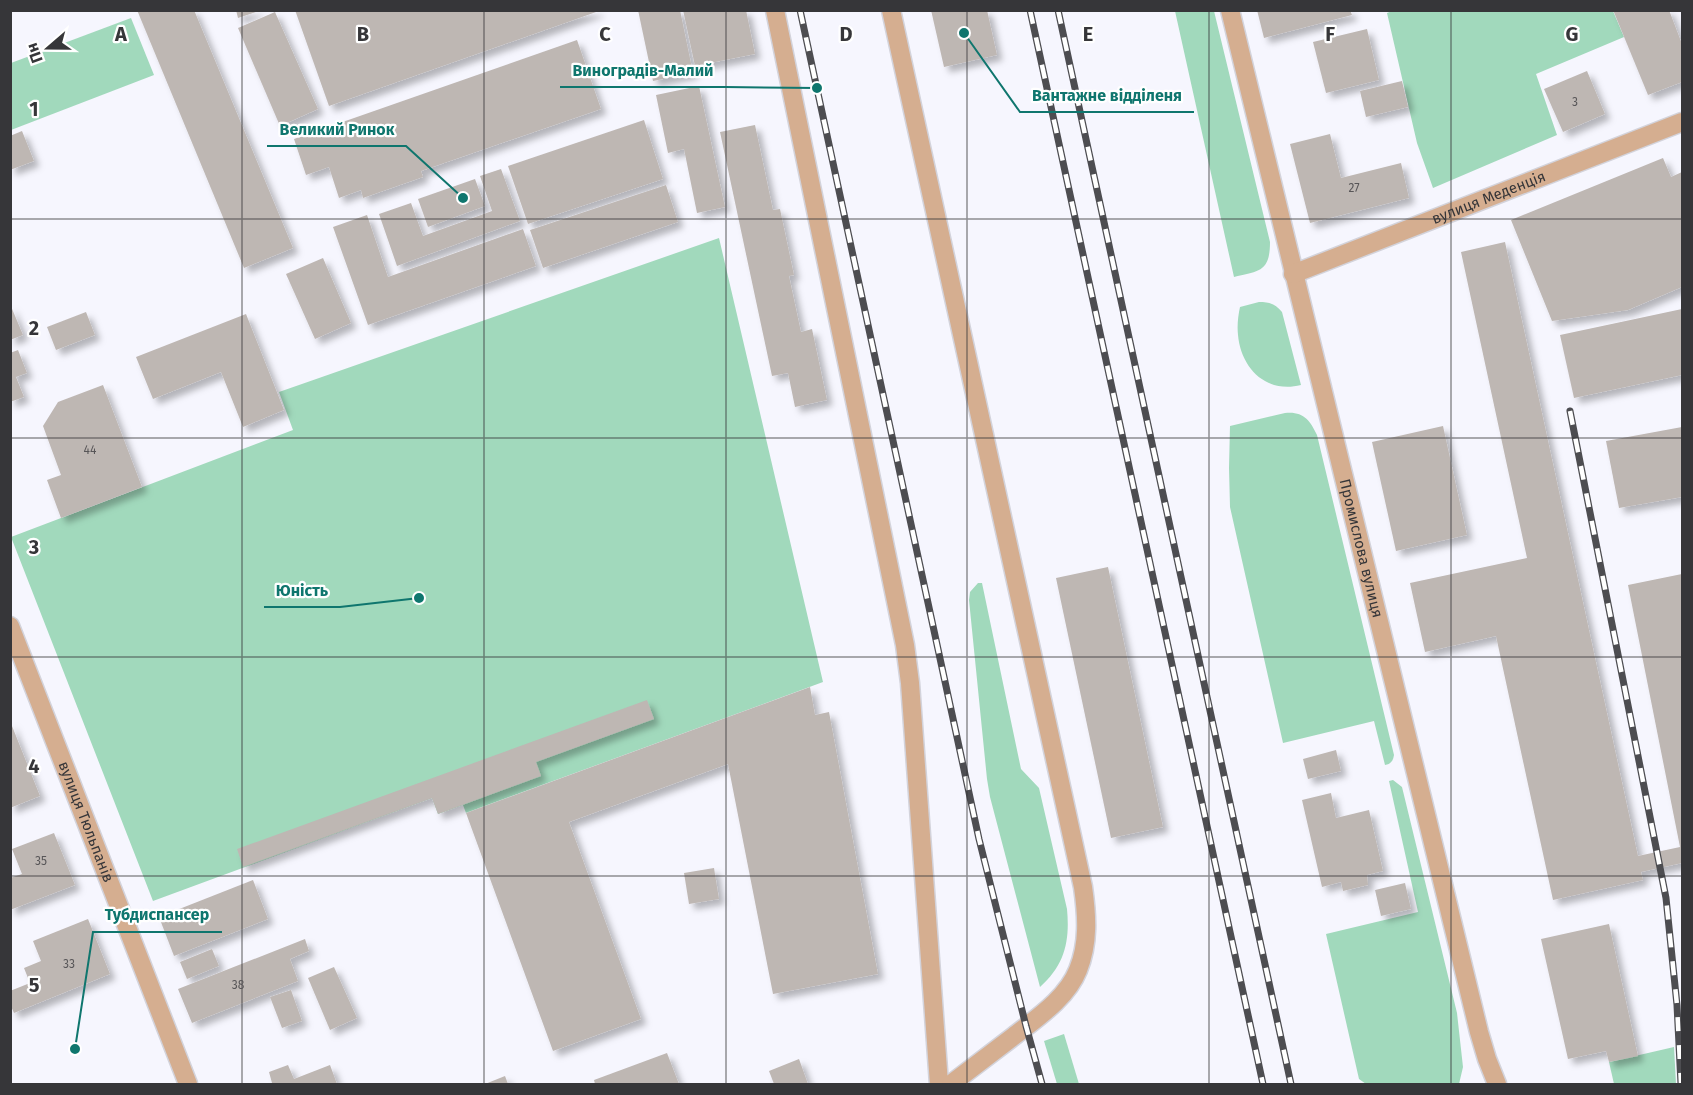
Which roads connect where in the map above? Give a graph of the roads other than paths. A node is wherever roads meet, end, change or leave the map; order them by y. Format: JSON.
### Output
{"nodes":[{"id":1,"x":775,"y":10,"type":"edge"},
{"id":2,"x":891,"y":10,"type":"edge"},
{"id":3,"x":1230,"y":10,"type":"edge"},
{"id":4,"x":1683,"y":122,"type":"edge"},
{"id":5,"x":1293,"y":274,"type":"junction"},
{"id":6,"x":10,"y":626,"type":"edge"},
{"id":7,"x":188,"y":1084,"type":"edge"},
{"id":8,"x":939,"y":1084,"type":"edge"},
{"id":9,"x":951,"y":1084,"type":"edge"},
{"id":10,"x":1497,"y":1084,"type":"edge"}],
"edges":[{"from":1,"to":8,"type":"street"},
{"from":2,"to":9,"type":"street"},
{"from":3,"to":5,"type":"street","name":"Промислова вулиця"},
{"from":4,"to":5,"type":"street","name":"вулиця Меденція"},
{"from":5,"to":10,"type":"street","name":"Промислова вулиця"},
{"from":6,"to":7,"type":"street","name":"вулиця Тюльпанів"}]}
